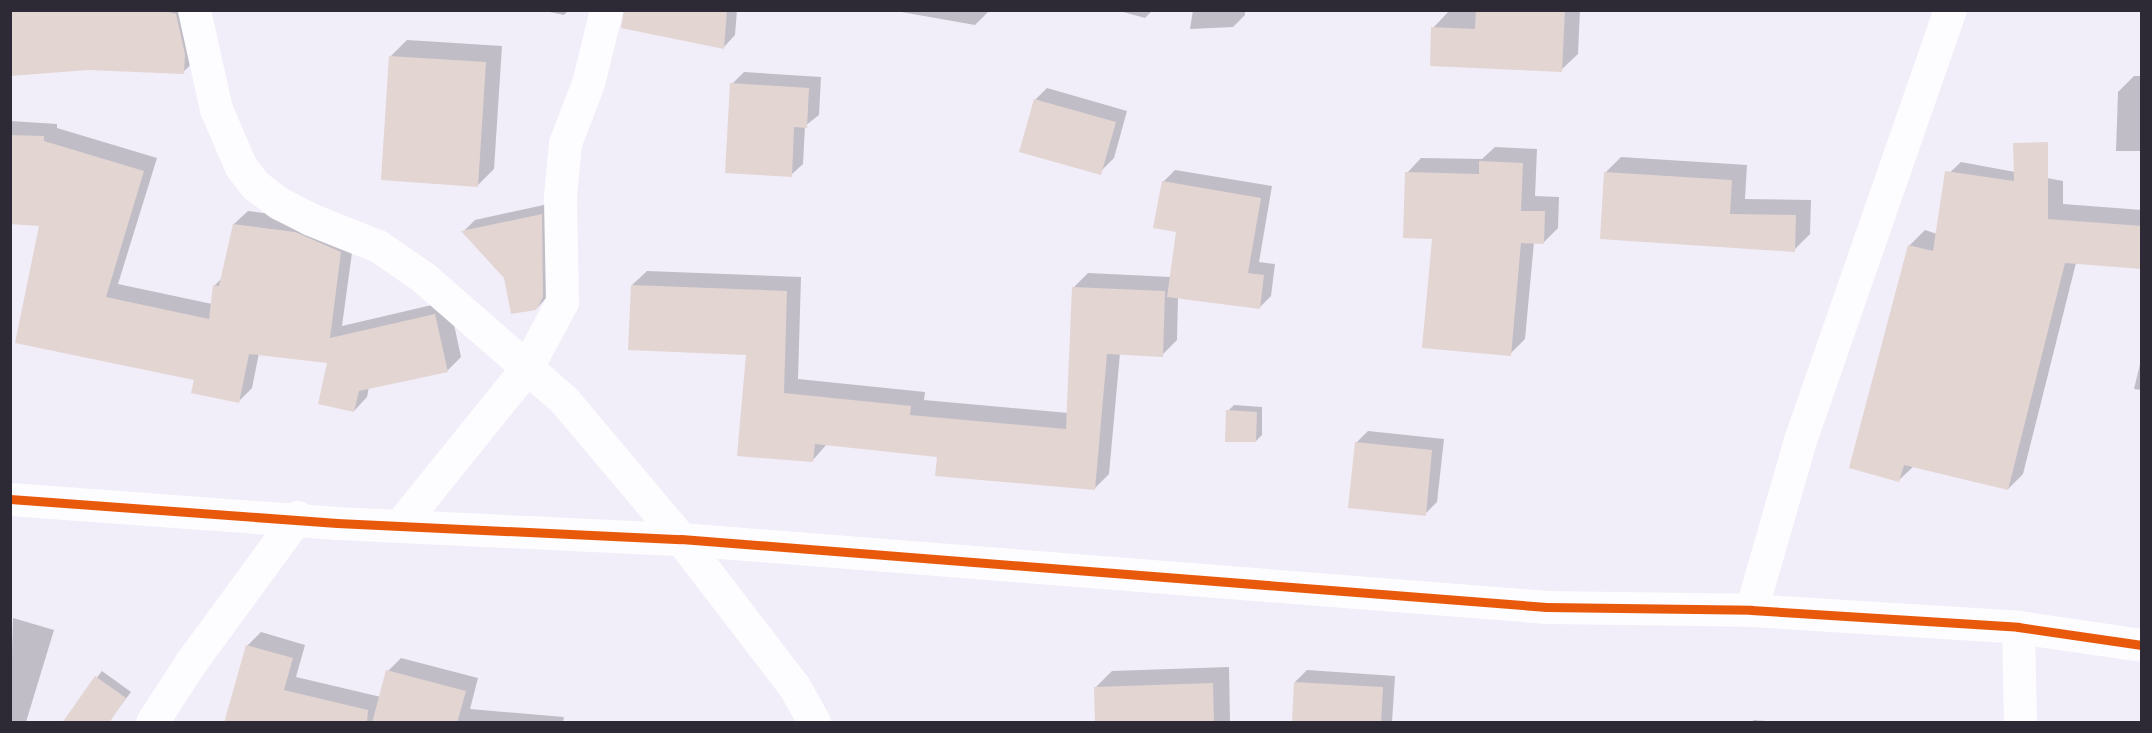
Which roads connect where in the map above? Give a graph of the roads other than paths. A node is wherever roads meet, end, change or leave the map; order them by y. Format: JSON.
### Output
{"nodes":[{"id":1,"x":194,"y":10,"type":"edge"},
{"id":2,"x":606,"y":10,"type":"edge"},
{"id":3,"x":1950,"y":10,"type":"edge"},
{"id":4,"x":526,"y":369,"type":"junction"},
{"id":5,"x":10,"y":500,"type":"edge"},
{"id":6,"x":297,"y":517,"type":"junction"},
{"id":7,"x":400,"y":525,"type":"junction"},
{"id":8,"x":681,"y":539,"type":"junction"},
{"id":9,"x":1751,"y":610,"type":"junction"},
{"id":10,"x":2018,"y":627,"type":"junction"},
{"id":11,"x":2142,"y":645,"type":"edge"},
{"id":12,"x":152,"y":723,"type":"edge"},
{"id":13,"x":814,"y":723,"type":"edge"},
{"id":14,"x":2020,"y":723,"type":"edge"}],
"edges":[{"from":1,"to":4,"type":"street"},
{"from":2,"to":4,"type":"street"},
{"from":3,"to":9,"type":"street"},
{"from":4,"to":7,"type":"street"},
{"from":4,"to":8,"type":"street"},
{"from":5,"to":6,"type":"street"},
{"from":6,"to":7,"type":"street"},
{"from":6,"to":12,"type":"street"},
{"from":7,"to":8,"type":"street"},
{"from":8,"to":9,"type":"street"},
{"from":8,"to":13,"type":"street"},
{"from":9,"to":10,"type":"street"},
{"from":10,"to":11,"type":"street"},
{"from":10,"to":14,"type":"street"}]}
